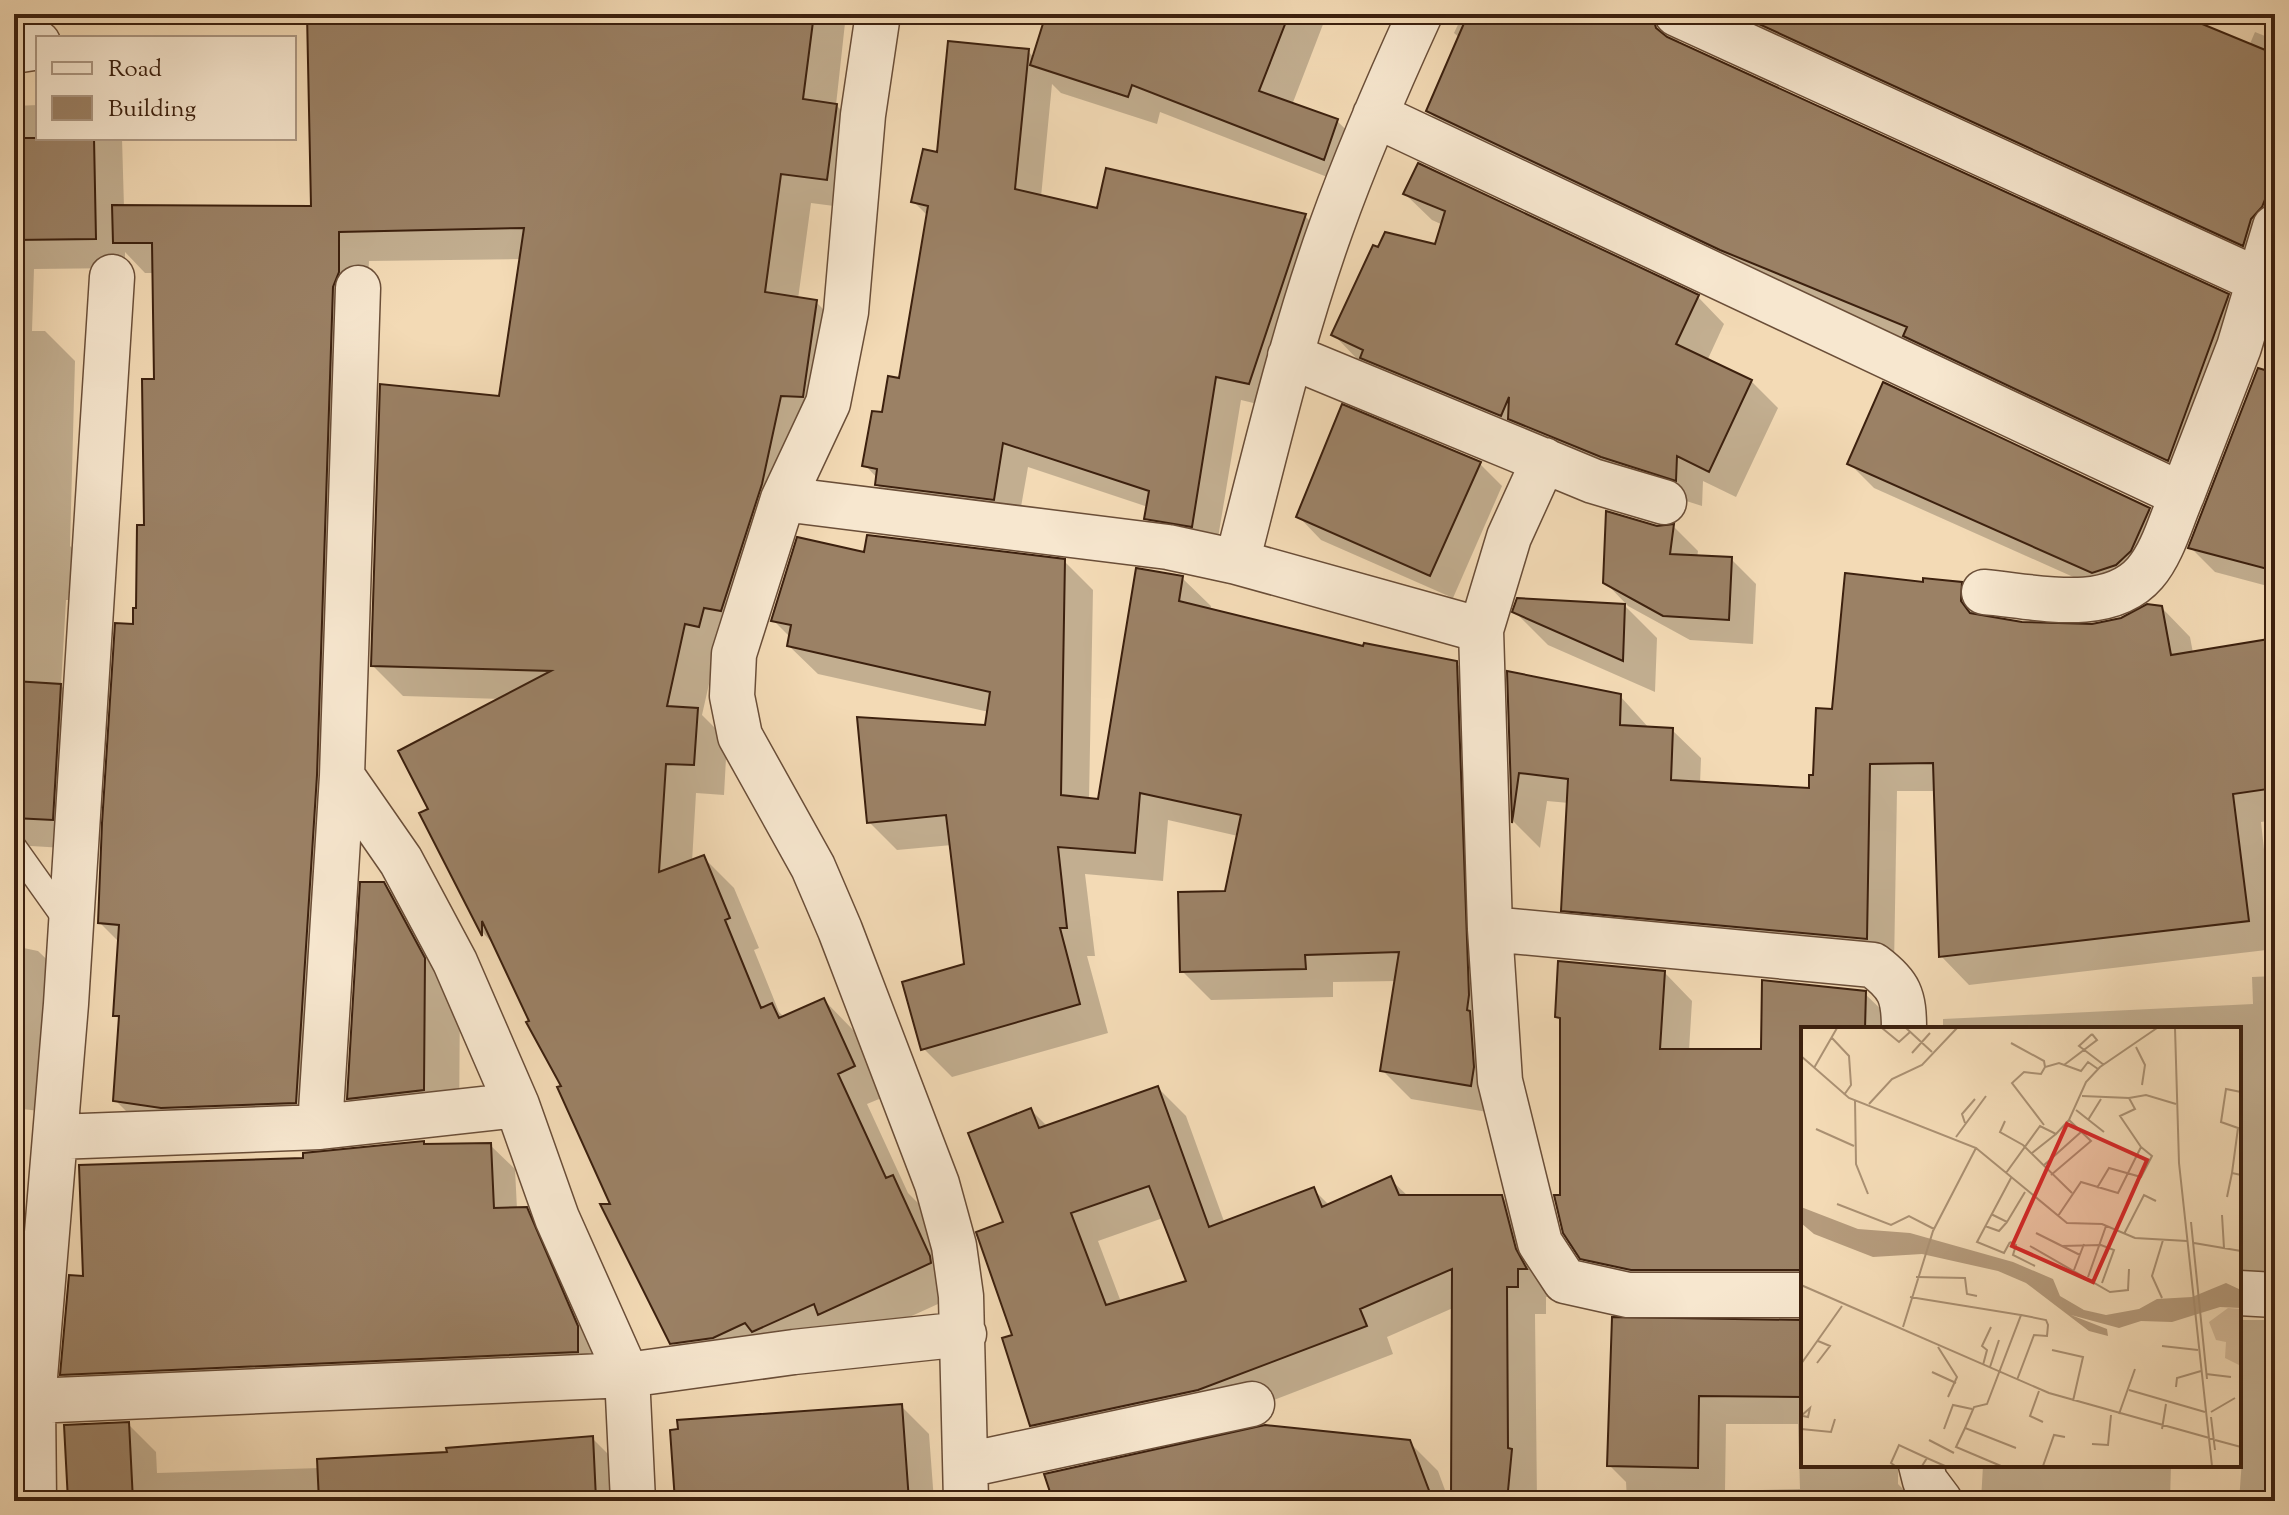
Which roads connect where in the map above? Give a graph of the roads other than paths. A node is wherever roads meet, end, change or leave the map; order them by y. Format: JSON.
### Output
{"nodes":[{"id":1,"x":48,"y":14,"type":"edge"},
{"id":2,"x":878,"y":14,"type":"edge"},
{"id":3,"x":1420,"y":14,"type":"edge"},
{"id":4,"x":1677,"y":14,"type":"edge"},
{"id":5,"x":43,"y":36,"type":"edge"},
{"id":6,"x":36,"y":45,"type":"edge"},
{"id":7,"x":14,"y":51,"type":"edge"},
{"id":8,"x":1375,"y":115,"type":"junction"},
{"id":9,"x":2275,"y":227,"type":"edge"},
{"id":10,"x":112,"y":277,"type":"dead end"},
{"id":11,"x":2260,"y":281,"type":"junction"},
{"id":12,"x":358,"y":288,"type":"dead end"},
{"id":13,"x":2257,"y":351,"type":"edge"},
{"id":14,"x":1290,"y":356,"type":"junction"},
{"id":15,"x":1544,"y":460,"type":"junction"},
{"id":16,"x":2182,"y":495,"type":"junction"},
{"id":17,"x":783,"y":499,"type":"junction"},
{"id":18,"x":1664,"y":502,"type":"dead end"},
{"id":19,"x":1237,"y":562,"type":"junction"},
{"id":20,"x":1984,"y":592,"type":"dead end"},
{"id":21,"x":1481,"y":630,"type":"junction"},
{"id":22,"x":342,"y":776,"type":"junction"},
{"id":23,"x":14,"y":847,"type":"edge"},
{"id":24,"x":71,"y":927,"type":"junction"},
{"id":25,"x":1490,"y":929,"type":"junction"},
{"id":26,"x":1904,"y":1027,"type":"edge"},
{"id":27,"x":517,"y":1105,"type":"junction"},
{"id":28,"x":320,"y":1127,"type":"junction"},
{"id":29,"x":56,"y":1137,"type":"junction"},
{"id":30,"x":2241,"y":1293,"type":"edge"},
{"id":31,"x":1801,"y":1295,"type":"edge"},
{"id":32,"x":2275,"y":1295,"type":"edge"},
{"id":33,"x":964,"y":1334,"type":"junction"},
{"id":34,"x":627,"y":1375,"type":"junction"},
{"id":35,"x":33,"y":1401,"type":"junction"},
{"id":36,"x":1252,"y":1404,"type":"dead end"},
{"id":37,"x":1922,"y":1467,"type":"edge"},
{"id":38,"x":966,"y":1483,"type":"edge"},
{"id":39,"x":34,"y":1501,"type":"edge"},
{"id":40,"x":633,"y":1501,"type":"edge"},
{"id":41,"x":1940,"y":1501,"type":"edge"}],
"edges":[{"from":1,"to":5,"type":"street"},
{"from":2,"to":17,"type":"street"},
{"from":3,"to":8,"type":"street"},
{"from":4,"to":11,"type":"street"},
{"from":6,"to":7,"type":"street"},
{"from":8,"to":14,"type":"street"},
{"from":8,"to":16,"type":"street"},
{"from":9,"to":11,"type":"street"},
{"from":10,"to":24,"type":"street"},
{"from":11,"to":13,"type":"street"},
{"from":12,"to":22,"type":"street"},
{"from":13,"to":16,"type":"street"},
{"from":14,"to":15,"type":"street"},
{"from":14,"to":19,"type":"street"},
{"from":15,"to":18,"type":"street"},
{"from":15,"to":21,"type":"street"},
{"from":16,"to":20,"type":"street"},
{"from":17,"to":19,"type":"street"},
{"from":17,"to":33,"type":"street"},
{"from":19,"to":21,"type":"street"},
{"from":21,"to":25,"type":"street"},
{"from":22,"to":27,"type":"street"},
{"from":22,"to":28,"type":"street"},
{"from":23,"to":24,"type":"lane"},
{"from":24,"to":29,"type":"street"},
{"from":25,"to":26,"type":"street"},
{"from":25,"to":31,"type":"street"},
{"from":27,"to":28,"type":"street"},
{"from":27,"to":34,"type":"street"},
{"from":28,"to":29,"type":"street"},
{"from":29,"to":35,"type":"street"},
{"from":30,"to":32,"type":"street"},
{"from":33,"to":34,"type":"street"},
{"from":33,"to":38,"type":"street"},
{"from":34,"to":35,"type":"street"},
{"from":34,"to":40,"type":"street"},
{"from":35,"to":39,"type":"street"},
{"from":36,"to":38,"type":"street"},
{"from":37,"to":41,"type":"street"}]}
